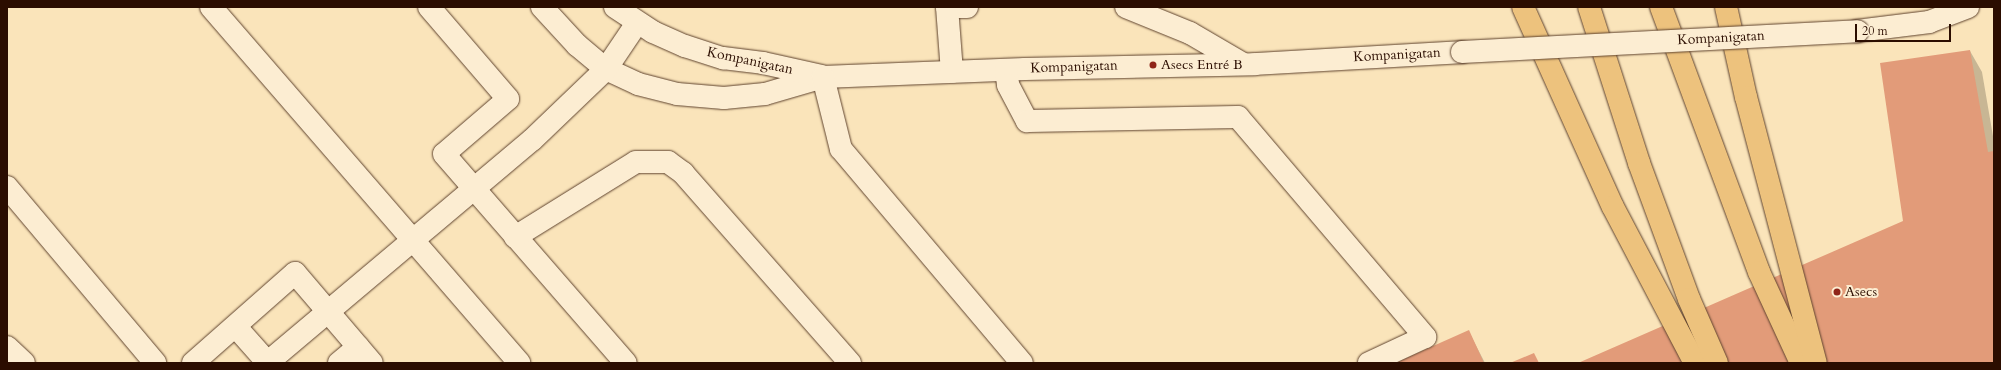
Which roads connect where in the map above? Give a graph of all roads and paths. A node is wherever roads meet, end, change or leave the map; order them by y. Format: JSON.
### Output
{"nodes":[{"id":1,"x":211,"y":7,"type":"edge"},
{"id":2,"x":429,"y":7,"type":"edge"},
{"id":3,"x":542,"y":7,"type":"edge"},
{"id":4,"x":614,"y":7,"type":"edge"},
{"id":5,"x":947,"y":7,"type":"edge"},
{"id":6,"x":966,"y":7,"type":"edge"},
{"id":7,"x":1126,"y":7,"type":"edge"},
{"id":8,"x":1522,"y":7,"type":"edge"},
{"id":9,"x":1589,"y":7,"type":"edge"},
{"id":10,"x":1661,"y":7,"type":"edge"},
{"id":11,"x":1726,"y":7,"type":"edge"},
{"id":12,"x":1968,"y":7,"type":"edge"},
{"id":13,"x":638,"y":23,"type":"junction"},
{"id":14,"x":1243,"y":64,"type":"junction"},
{"id":15,"x":606,"y":69,"type":"junction"},
{"id":16,"x":1006,"y":70,"type":"junction"},
{"id":17,"x":952,"y":72,"type":"junction"},
{"id":18,"x":823,"y":77,"type":"junction"},
{"id":19,"x":7,"y":187,"type":"edge"},
{"id":20,"x":474,"y":189,"type":"junction"},
{"id":21,"x":515,"y":237,"type":"junction"},
{"id":22,"x":413,"y":241,"type":"junction"},
{"id":23,"x":326,"y":311,"type":"junction"},
{"id":24,"x":236,"y":327,"type":"junction"},
{"id":25,"x":7,"y":347,"type":"edge"},
{"id":26,"x":358,"y":347,"type":"junction"},
{"id":27,"x":24,"y":363,"type":"edge"},
{"id":28,"x":155,"y":363,"type":"edge"},
{"id":29,"x":192,"y":363,"type":"edge"},
{"id":30,"x":268,"y":363,"type":"edge"},
{"id":31,"x":339,"y":363,"type":"edge"},
{"id":32,"x":372,"y":363,"type":"edge"},
{"id":33,"x":519,"y":363,"type":"edge"},
{"id":34,"x":626,"y":363,"type":"edge"},
{"id":35,"x":850,"y":363,"type":"edge"},
{"id":36,"x":1022,"y":363,"type":"edge"},
{"id":37,"x":1369,"y":363,"type":"edge"},
{"id":38,"x":1695,"y":363,"type":"edge"},
{"id":39,"x":1717,"y":363,"type":"edge"},
{"id":40,"x":1800,"y":363,"type":"edge"},
{"id":41,"x":1816,"y":363,"type":"edge"}],
"edges":[{"from":1,"to":22,"type":"street"},
{"from":2,"to":20,"type":"street"},
{"from":3,"to":15,"type":"street","name":"Kompanigatan"},
{"from":4,"to":13,"type":"street","name":"Kompanigatan"},
{"from":5,"to":6,"type":"street"},
{"from":5,"to":17,"type":"street"},
{"from":7,"to":14,"type":"street"},
{"from":8,"to":38,"type":"highway"},
{"from":9,"to":39,"type":"highway"},
{"from":10,"to":40,"type":"highway"},
{"from":11,"to":41,"type":"highway"},
{"from":12,"to":14,"type":"street","name":"Kompanigatan","bridge":true},
{"from":13,"to":15,"type":"street"},
{"from":13,"to":18,"type":"street","name":"Kompanigatan"},
{"from":14,"to":16,"type":"street","name":"Kompanigatan"},
{"from":15,"to":18,"type":"street","name":"Kompanigatan"},
{"from":15,"to":20,"type":"street"},
{"from":16,"to":17,"type":"street","name":"Kompanigatan"},
{"from":16,"to":37,"type":"street"},
{"from":17,"to":18,"type":"street","name":"Kompanigatan"},
{"from":18,"to":36,"type":"street"},
{"from":19,"to":28,"type":"street"},
{"from":20,"to":21,"type":"street"},
{"from":20,"to":22,"type":"street"},
{"from":21,"to":34,"type":"street"},
{"from":21,"to":35,"type":"street"},
{"from":22,"to":23,"type":"street"},
{"from":22,"to":33,"type":"street"},
{"from":23,"to":24,"type":"street"},
{"from":23,"to":26,"type":"street"},
{"from":23,"to":30,"type":"street"},
{"from":24,"to":29,"type":"street"},
{"from":24,"to":30,"type":"street"},
{"from":25,"to":27,"type":"street"},
{"from":26,"to":31,"type":"street"},
{"from":26,"to":32,"type":"street"}]}
